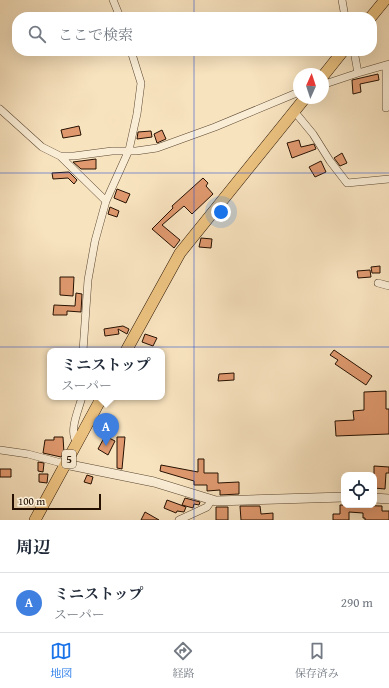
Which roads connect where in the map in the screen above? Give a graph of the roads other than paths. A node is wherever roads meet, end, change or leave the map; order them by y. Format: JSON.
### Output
{"nodes":[{"id":1,"x":114,"y":0,"type":"edge"},
{"id":2,"x":342,"y":0,"type":"edge"},
{"id":3,"x":385,"y":0,"type":"edge"},
{"id":4,"x":118,"y":12,"type":"edge"},
{"id":5,"x":344,"y":12,"type":"edge"},
{"id":6,"x":375,"y":12,"type":"edge"},
{"id":7,"x":133,"y":56,"type":"edge"},
{"id":8,"x":339,"y":56,"type":"edge"},
{"id":9,"x":355,"y":56,"type":"edge"},
{"id":10,"x":388,"y":64,"type":"edge"},
{"id":11,"x":329,"y":68,"type":"edge"},
{"id":12,"x":358,"y":73,"type":"junction"},
{"id":13,"x":329,"y":83,"type":"edge"},
{"id":14,"x":293,"y":94,"type":"edge"},
{"id":15,"x":300,"y":104,"type":"edge"},
{"id":16,"x":386,"y":108,"type":"dead end"},
{"id":17,"x":0,"y":109,"type":"edge"},
{"id":18,"x":294,"y":111,"type":"junction"},
{"id":19,"x":129,"y":150,"type":"junction"},
{"id":20,"x":60,"y":156,"type":"junction"},
{"id":21,"x":389,"y":179,"type":"edge"},
{"id":22,"x":106,"y":201,"type":"junction"},
{"id":23,"x":378,"y":283,"type":"dead end"},
{"id":24,"x":389,"y":286,"type":"edge"},
{"id":25,"x":84,"y":348,"type":"edge"},
{"id":26,"x":128,"y":348,"type":"edge"},
{"id":27,"x":81,"y":400,"type":"edge"},
{"id":28,"x":100,"y":400,"type":"edge"},
{"id":29,"x":77,"y":442,"type":"junction"},
{"id":30,"x":0,"y":450,"type":"edge"},
{"id":31,"x":66,"y":464,"type":"junction"},
{"id":32,"x":341,"y":497,"type":"edge"},
{"id":33,"x":377,"y":498,"type":"edge"},
{"id":34,"x":389,"y":499,"type":"edge"},
{"id":35,"x":212,"y":500,"type":"junction"},
{"id":36,"x":35,"y":520,"type":"edge"},
{"id":37,"x":179,"y":520,"type":"edge"}],
"edges":[{"from":1,"to":4,"type":"street"},
{"from":2,"to":5,"type":"street"},
{"from":3,"to":6,"type":"main road"},
{"from":7,"to":19,"type":"street"},
{"from":8,"to":11,"type":"main road"},
{"from":9,"to":12,"type":"street"},
{"from":10,"to":12,"type":"street"},
{"from":10,"to":16,"type":"street"},
{"from":12,"to":13,"type":"street"},
{"from":14,"to":19,"type":"street"},
{"from":15,"to":18,"type":"main road"},
{"from":17,"to":20,"type":"street"},
{"from":18,"to":21,"type":"street"},
{"from":18,"to":26,"type":"main road"},
{"from":19,"to":20,"type":"street"},
{"from":19,"to":22,"type":"street"},
{"from":20,"to":22,"type":"street"},
{"from":22,"to":25,"type":"street"},
{"from":23,"to":24,"type":"street"},
{"from":27,"to":29,"type":"street"},
{"from":28,"to":29,"type":"main road","number":"5"},
{"from":29,"to":31,"type":"main road","number":"5"},
{"from":30,"to":31,"type":"street"},
{"from":31,"to":35,"type":"street"},
{"from":31,"to":36,"type":"main road","number":"5"},
{"from":32,"to":35,"type":"street"},
{"from":33,"to":34,"type":"street"},
{"from":35,"to":37,"type":"street"}]}
